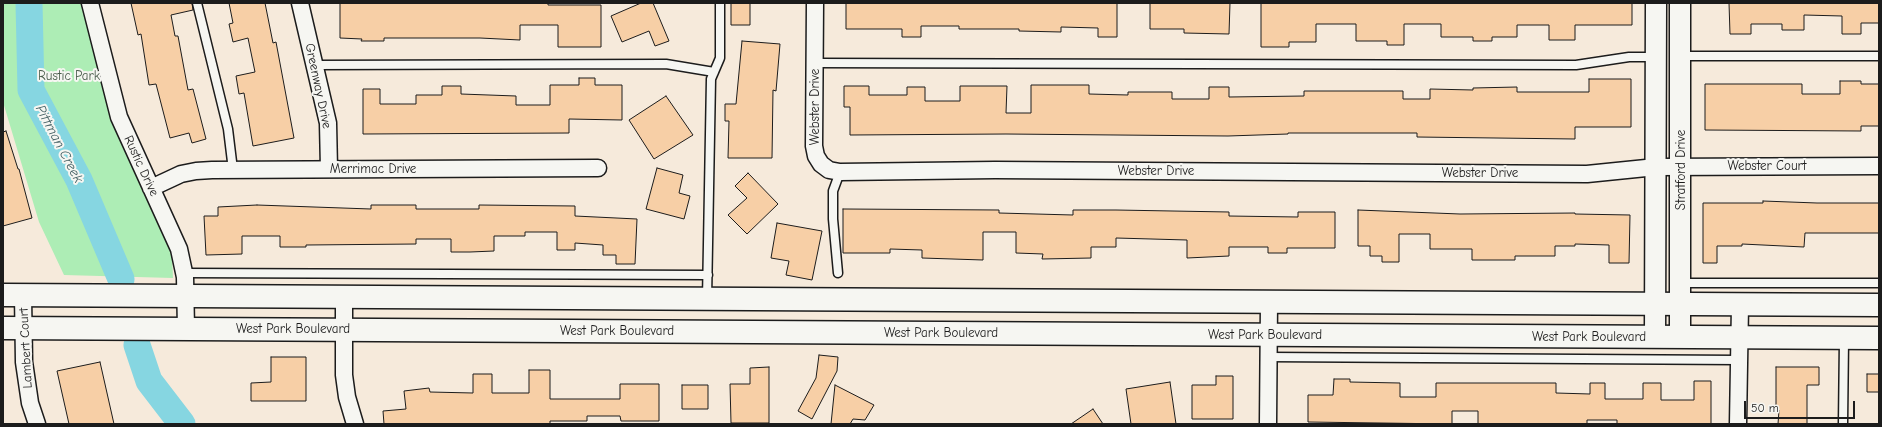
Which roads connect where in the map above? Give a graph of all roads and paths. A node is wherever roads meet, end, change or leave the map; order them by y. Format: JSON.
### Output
{"nodes":[{"id":1,"x":90,"y":3,"type":"edge"},
{"id":2,"x":197,"y":3,"type":"edge"},
{"id":3,"x":300,"y":3,"type":"edge"},
{"id":4,"x":720,"y":3,"type":"edge"},
{"id":5,"x":815,"y":3,"type":"edge"},
{"id":6,"x":1656,"y":3,"type":"edge"},
{"id":7,"x":1680,"y":3,"type":"edge"},
{"id":8,"x":1680,"y":56,"type":"junction"},
{"id":9,"x":1879,"y":56,"type":"edge"},
{"id":10,"x":1656,"y":57,"type":"junction"},
{"id":11,"x":815,"y":62,"type":"junction"},
{"id":12,"x":314,"y":65,"type":"junction"},
{"id":13,"x":714,"y":72,"type":"junction"},
{"id":14,"x":1681,"y":166,"type":"junction"},
{"id":15,"x":1879,"y":166,"type":"edge"},
{"id":16,"x":1656,"y":167,"type":"junction"},
{"id":17,"x":598,"y":168,"type":"dead end"},
{"id":18,"x":329,"y":169,"type":"junction"},
{"id":19,"x":233,"y":170,"type":"junction"},
{"id":20,"x":840,"y":172,"type":"junction"},
{"id":21,"x":151,"y":188,"type":"junction"},
{"id":22,"x":184,"y":273,"type":"junction"},
{"id":23,"x":838,"y":273,"type":"dead end"},
{"id":24,"x":708,"y":275,"type":"junction"},
{"id":25,"x":1681,"y":283,"type":"junction"},
{"id":26,"x":1879,"y":283,"type":"edge"},
{"id":27,"x":13,"y":295,"type":"edge"},
{"id":28,"x":186,"y":297,"type":"junction"},
{"id":29,"x":344,"y":298,"type":"junction"},
{"id":30,"x":707,"y":300,"type":"junction"},
{"id":31,"x":1270,"y":302,"type":"junction"},
{"id":32,"x":1655,"y":304,"type":"junction"},
{"id":33,"x":1681,"y":304,"type":"junction"},
{"id":34,"x":1740,"y":305,"type":"junction"},
{"id":35,"x":1879,"y":305,"type":"edge"},
{"id":36,"x":13,"y":328,"type":"edge"},
{"id":37,"x":186,"y":328,"type":"junction"},
{"id":38,"x":344,"y":330,"type":"junction"},
{"id":39,"x":1270,"y":335,"type":"junction"},
{"id":40,"x":1655,"y":337,"type":"junction"},
{"id":41,"x":1680,"y":337,"type":"junction"},
{"id":42,"x":1739,"y":338,"type":"junction"},
{"id":43,"x":1844,"y":338,"type":"junction"},
{"id":44,"x":1879,"y":338,"type":"edge"},
{"id":45,"x":1268,"y":357,"type":"junction"},
{"id":46,"x":1739,"y":360,"type":"junction"},
{"id":47,"x":37,"y":424,"type":"edge"},
{"id":48,"x":355,"y":424,"type":"edge"},
{"id":49,"x":1268,"y":424,"type":"edge"},
{"id":50,"x":1738,"y":424,"type":"edge"},
{"id":51,"x":1843,"y":424,"type":"edge"}],
"edges":[{"from":1,"to":21,"type":"street","name":"Rustic Drive"},
{"from":2,"to":19,"type":"lane"},
{"from":3,"to":12,"type":"street","name":"Greenway Drive"},
{"from":4,"to":13,"type":"lane"},
{"from":5,"to":11,"type":"street","name":"Webster Drive"},
{"from":6,"to":10,"type":"street","name":"Stratford Drive"},
{"from":7,"to":8,"type":"street","name":"Stratford Drive"},
{"from":8,"to":9,"type":"lane"},
{"from":8,"to":14,"type":"street","name":"Stratford Drive"},
{"from":10,"to":11,"type":"lane"},
{"from":10,"to":16,"type":"street","name":"Stratford Drive"},
{"from":11,"to":20,"type":"street","name":"Webster Drive"},
{"from":12,"to":13,"type":"lane"},
{"from":12,"to":18,"type":"street","name":"Greenway Drive"},
{"from":13,"to":24,"type":"lane"},
{"from":14,"to":15,"type":"street","name":"Webster Court"},
{"from":14,"to":16,"type":"street","name":"Webster Court"},
{"from":14,"to":25,"type":"street","name":"Stratford Drive"},
{"from":16,"to":20,"type":"street","name":"Webster Drive"},
{"from":16,"to":32,"type":"street","name":"Stratford Drive"},
{"from":17,"to":18,"type":"street","name":"Merrimac Drive"},
{"from":18,"to":19,"type":"street","name":"Merrimac Drive"},
{"from":19,"to":21,"type":"street","name":"Merrimac Drive"},
{"from":20,"to":23,"type":"lane"},
{"from":21,"to":22,"type":"street","name":"Rustic Drive"},
{"from":22,"to":24,"type":"lane"},
{"from":22,"to":28,"type":"street","name":"Rustic Drive"},
{"from":24,"to":30,"type":"lane"},
{"from":25,"to":26,"type":"lane"},
{"from":25,"to":33,"type":"street","name":"Stratford Drive"},
{"from":27,"to":28,"type":"main road"},
{"from":27,"to":36,"type":"street","name":"Lambert Court"},
{"from":28,"to":29,"type":"main road"},
{"from":28,"to":37,"type":"street","name":"Rustic Drive"},
{"from":29,"to":30,"type":"main road"},
{"from":29,"to":38,"type":"street"},
{"from":30,"to":31,"type":"main road"},
{"from":31,"to":32,"type":"main road"},
{"from":31,"to":39,"type":"street"},
{"from":32,"to":33,"type":"main road"},
{"from":32,"to":40,"type":"street","name":"Stratford Drive"},
{"from":33,"to":34,"type":"main road"},
{"from":33,"to":41,"type":"street","name":"Stratford Drive"},
{"from":34,"to":35,"type":"main road"},
{"from":34,"to":42,"type":"street"},
{"from":36,"to":37,"type":"main road","name":"West Park Boulevard"},
{"from":36,"to":47,"type":"street","name":"Lambert Court"},
{"from":37,"to":38,"type":"main road","name":"West Park Boulevard"},
{"from":38,"to":39,"type":"main road","name":"West Park Boulevard"},
{"from":38,"to":48,"type":"street"},
{"from":39,"to":40,"type":"main road","name":"West Park Boulevard"},
{"from":39,"to":45,"type":"street"},
{"from":40,"to":41,"type":"main road","name":"West Park Boulevard"},
{"from":41,"to":42,"type":"main road","name":"West Park Boulevard"},
{"from":42,"to":43,"type":"main road","name":"West Park Boulevard"},
{"from":42,"to":46,"type":"street"},
{"from":43,"to":44,"type":"main road","name":"West Park Boulevard"},
{"from":43,"to":51,"type":"lane"},
{"from":45,"to":46,"type":"lane"},
{"from":45,"to":49,"type":"street"},
{"from":46,"to":50,"type":"street"}]}
